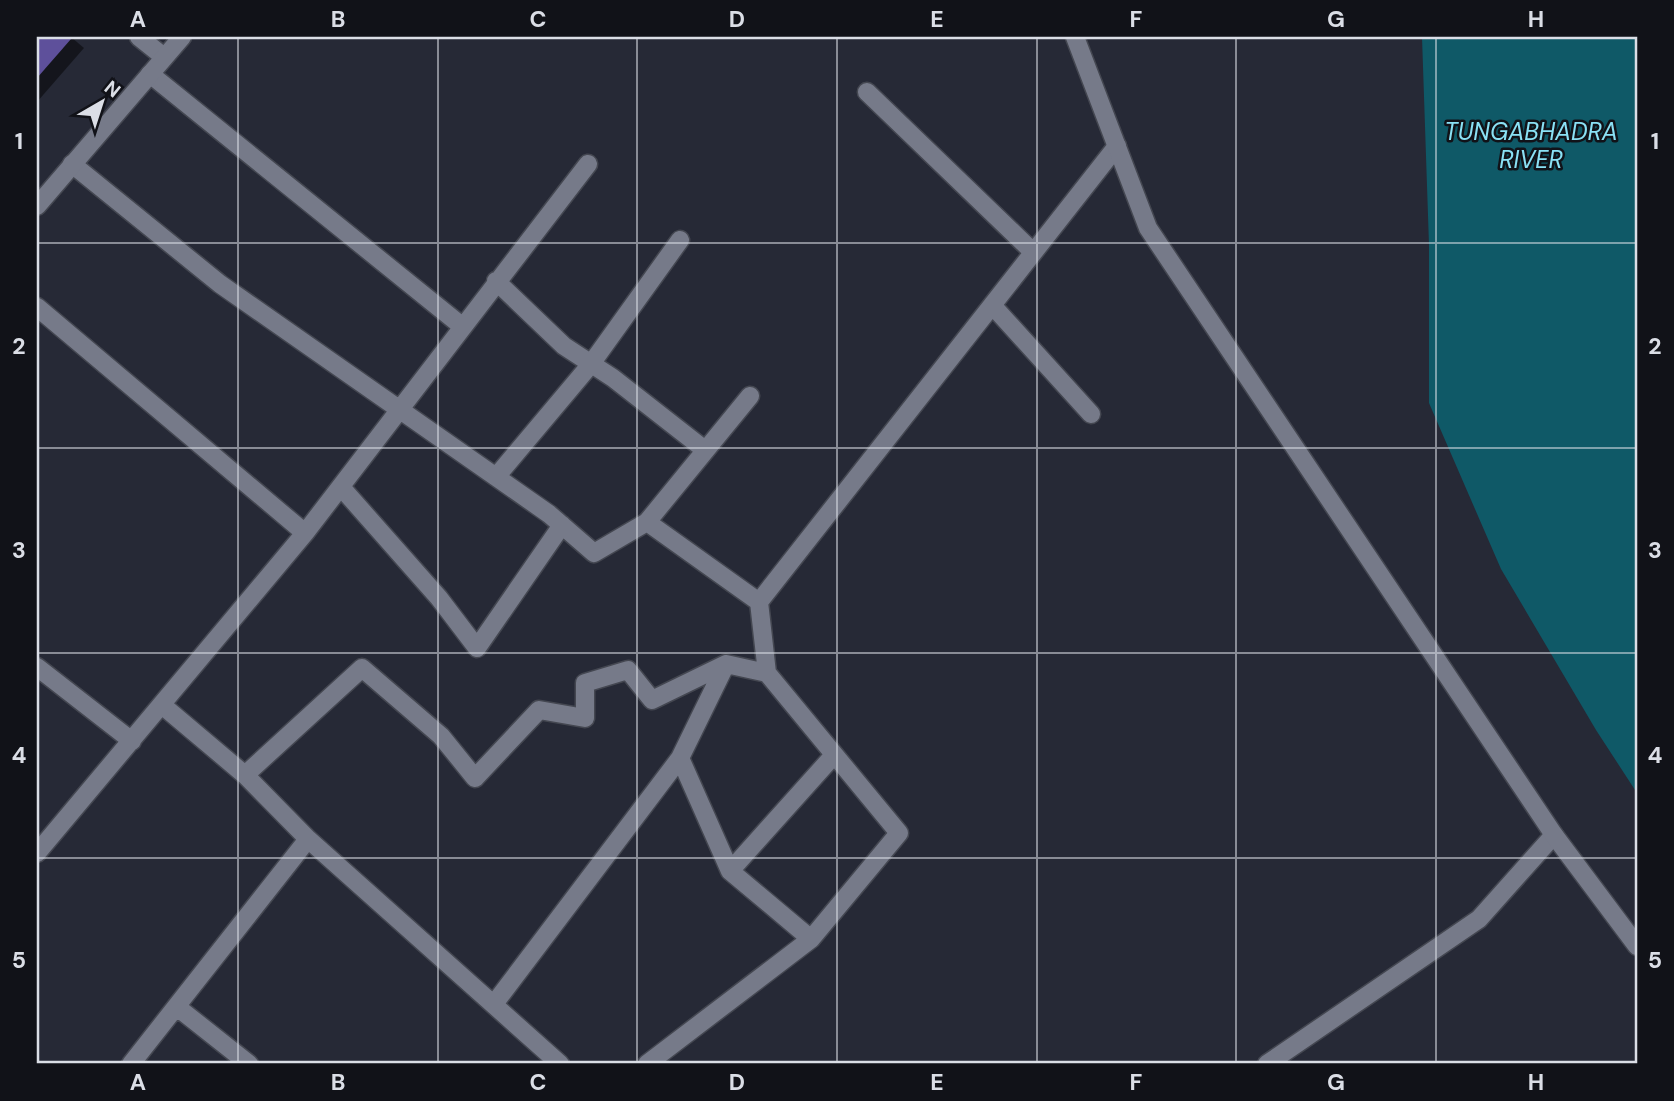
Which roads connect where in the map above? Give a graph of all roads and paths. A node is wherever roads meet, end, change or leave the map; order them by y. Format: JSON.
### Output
{"nodes":[{"id":1,"x":139,"y":37,"type":"edge"},
{"id":2,"x":181,"y":37,"type":"edge"},
{"id":3,"x":1075,"y":37,"type":"edge"},
{"id":4,"x":164,"y":57,"type":"junction"},
{"id":5,"x":150,"y":74,"type":"junction"},
{"id":6,"x":867,"y":92,"type":"dead end"},
{"id":7,"x":1116,"y":146,"type":"junction"},
{"id":8,"x":72,"y":164,"type":"junction"},
{"id":9,"x":588,"y":164,"type":"dead end"},
{"id":10,"x":37,"y":206,"type":"edge"},
{"id":11,"x":680,"y":240,"type":"dead end"},
{"id":12,"x":1033,"y":252,"type":"junction"},
{"id":13,"x":496,"y":281,"type":"junction"},
{"id":14,"x":992,"y":305,"type":"junction"},
{"id":15,"x":37,"y":307,"type":"edge"},
{"id":16,"x":463,"y":327,"type":"junction"},
{"id":17,"x":591,"y":364,"type":"junction"},
{"id":18,"x":750,"y":396,"type":"dead end"},
{"id":19,"x":397,"y":411,"type":"junction"},
{"id":20,"x":1091,"y":414,"type":"dead end"},
{"id":21,"x":705,"y":450,"type":"junction"},
{"id":22,"x":496,"y":477,"type":"junction"},
{"id":23,"x":341,"y":487,"type":"junction"},
{"id":24,"x":647,"y":523,"type":"junction"},
{"id":25,"x":562,"y":525,"type":"junction"},
{"id":26,"x":305,"y":533,"type":"junction"},
{"id":27,"x":759,"y":602,"type":"junction"},
{"id":28,"x":726,"y":664,"type":"junction"},
{"id":29,"x":37,"y":667,"type":"edge"},
{"id":30,"x":767,"y":673,"type":"junction"},
{"id":31,"x":162,"y":705,"type":"junction"},
{"id":32,"x":132,"y":741,"type":"junction"},
{"id":33,"x":834,"y":755,"type":"junction"},
{"id":34,"x":680,"y":758,"type":"junction"},
{"id":35,"x":245,"y":775,"type":"junction"},
{"id":36,"x":1554,"y":835,"type":"junction"},
{"id":37,"x":308,"y":839,"type":"junction"},
{"id":38,"x":37,"y":853,"type":"edge"},
{"id":39,"x":730,"y":871,"type":"junction"},
{"id":40,"x":811,"y":939,"type":"junction"},
{"id":41,"x":1637,"y":946,"type":"edge"},
{"id":42,"x":495,"y":1004,"type":"junction"},
{"id":43,"x":177,"y":1007,"type":"junction"},
{"id":44,"x":131,"y":1064,"type":"edge"},
{"id":45,"x":249,"y":1064,"type":"edge"},
{"id":46,"x":560,"y":1064,"type":"edge"},
{"id":47,"x":647,"y":1064,"type":"edge"},
{"id":48,"x":1267,"y":1064,"type":"edge"}],
"edges":[{"from":1,"to":4,"type":"street"},
{"from":2,"to":4,"type":"street"},
{"from":3,"to":7,"type":"street"},
{"from":4,"to":5,"type":"street"},
{"from":5,"to":8,"type":"street"},
{"from":5,"to":16,"type":"street"},
{"from":6,"to":12,"type":"street"},
{"from":7,"to":12,"type":"street"},
{"from":7,"to":36,"type":"street"},
{"from":8,"to":10,"type":"street"},
{"from":8,"to":19,"type":"street"},
{"from":9,"to":13,"type":"street"},
{"from":11,"to":17,"type":"street"},
{"from":12,"to":14,"type":"street"},
{"from":13,"to":16,"type":"street"},
{"from":13,"to":17,"type":"street"},
{"from":14,"to":20,"type":"street"},
{"from":14,"to":27,"type":"street"},
{"from":15,"to":26,"type":"street"},
{"from":16,"to":19,"type":"street"},
{"from":17,"to":21,"type":"street"},
{"from":17,"to":22,"type":"street"},
{"from":18,"to":21,"type":"street"},
{"from":19,"to":22,"type":"street"},
{"from":19,"to":23,"type":"street"},
{"from":21,"to":24,"type":"street"},
{"from":22,"to":25,"type":"street"},
{"from":23,"to":25,"type":"street"},
{"from":23,"to":26,"type":"street"},
{"from":24,"to":25,"type":"street"},
{"from":24,"to":27,"type":"street"},
{"from":26,"to":31,"type":"street"},
{"from":27,"to":30,"type":"street"},
{"from":28,"to":30,"type":"street"},
{"from":28,"to":34,"type":"street"},
{"from":28,"to":35,"type":"street"},
{"from":29,"to":32,"type":"street"},
{"from":30,"to":33,"type":"street"},
{"from":31,"to":32,"type":"street"},
{"from":31,"to":35,"type":"street"},
{"from":32,"to":38,"type":"street"},
{"from":33,"to":39,"type":"street"},
{"from":33,"to":40,"type":"street"},
{"from":34,"to":39,"type":"street"},
{"from":34,"to":42,"type":"street"},
{"from":35,"to":37,"type":"street"},
{"from":36,"to":41,"type":"street"},
{"from":36,"to":48,"type":"street"},
{"from":37,"to":42,"type":"street"},
{"from":37,"to":43,"type":"street"},
{"from":39,"to":40,"type":"street"},
{"from":40,"to":47,"type":"street"},
{"from":42,"to":46,"type":"street"},
{"from":43,"to":44,"type":"street"},
{"from":43,"to":45,"type":"street"}]}
